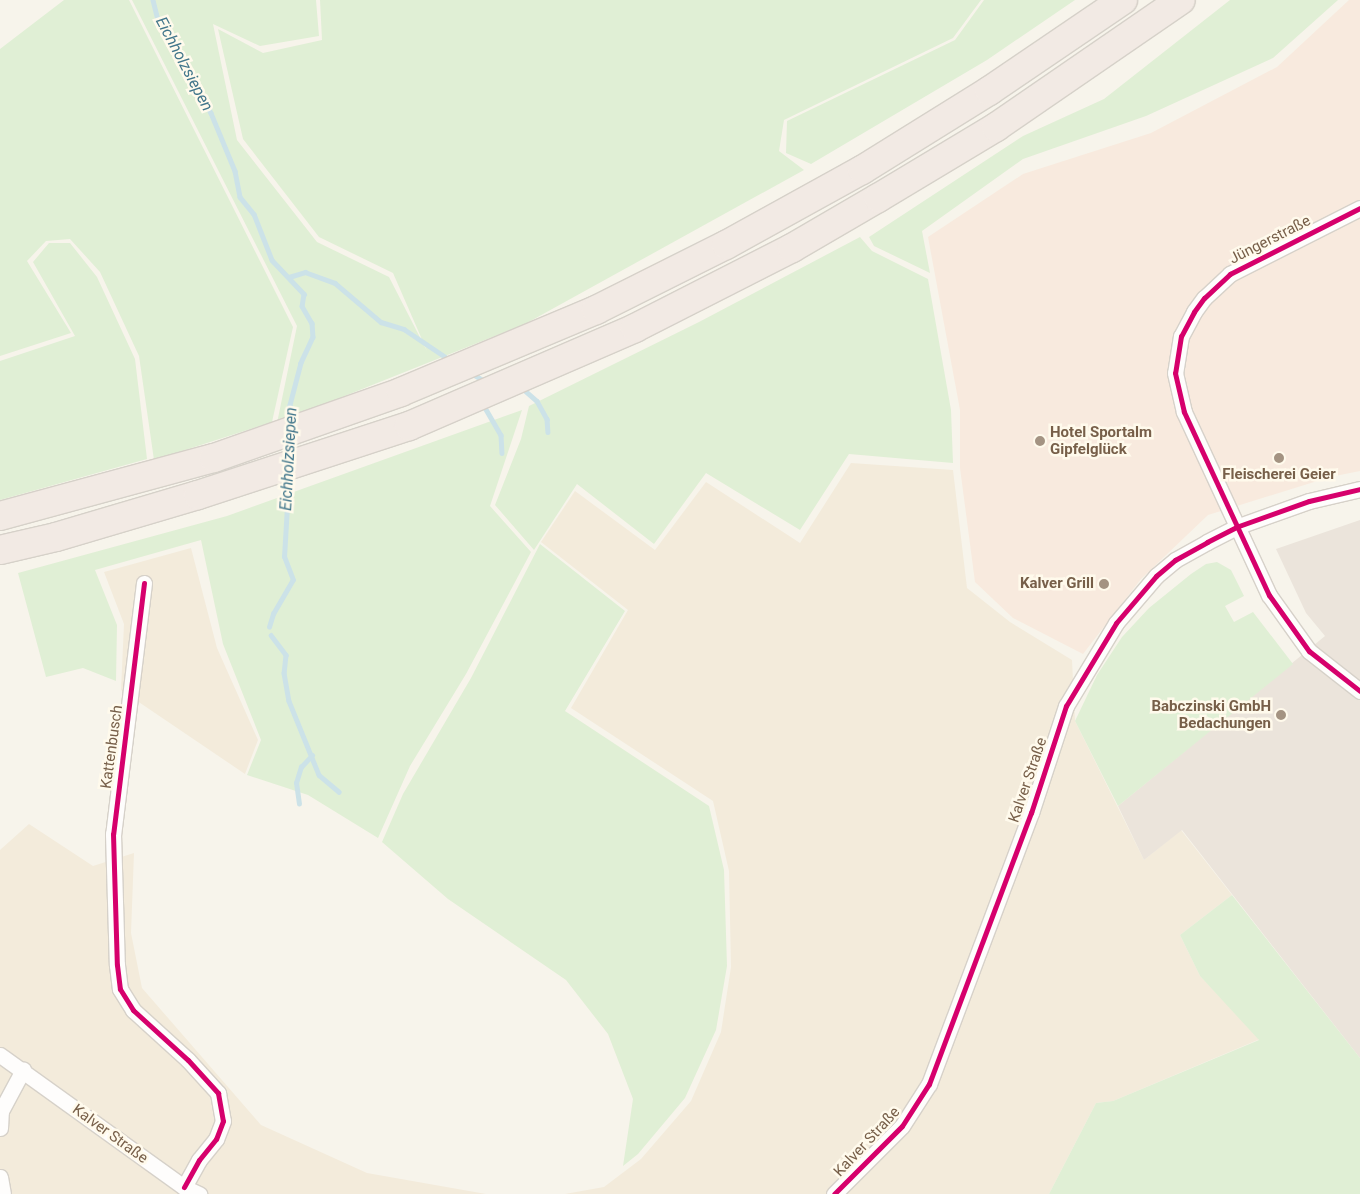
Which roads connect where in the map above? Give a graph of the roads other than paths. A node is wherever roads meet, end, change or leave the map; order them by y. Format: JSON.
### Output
{"nodes":[{"id":1,"x":1124,"y":0,"type":"edge"},
{"id":2,"x":1181,"y":0,"type":"edge"},
{"id":3,"x":1360,"y":208,"type":"edge"},
{"id":4,"x":1360,"y":489,"type":"edge"},
{"id":5,"x":0,"y":516,"type":"edge"},
{"id":6,"x":1236,"y":527,"type":"junction"},
{"id":7,"x":0,"y":550,"type":"edge"},
{"id":8,"x":144,"y":583,"type":"dead end"},
{"id":9,"x":1360,"y":691,"type":"edge"},
{"id":10,"x":0,"y":1055,"type":"edge"},
{"id":11,"x":23,"y":1070,"type":"junction"},
{"id":12,"x":0,"y":1128,"type":"edge"},
{"id":13,"x":0,"y":1177,"type":"edge"},
{"id":14,"x":184,"y":1187,"type":"junction"},
{"id":15,"x":3,"y":1194,"type":"edge"},
{"id":16,"x":199,"y":1194,"type":"edge"},
{"id":17,"x":834,"y":1194,"type":"edge"}],
"edges":[{"from":1,"to":5,"type":"highway"},
{"from":2,"to":7,"type":"highway"},
{"from":3,"to":6,"type":"street","name":"Jüngerstraße"},
{"from":4,"to":6,"type":"street","name":"Kalver Straße"},
{"from":6,"to":9,"type":"street","name":"Jüngerstraße"},
{"from":6,"to":17,"type":"street","name":"Kalver Straße"},
{"from":8,"to":14,"type":"street","name":"Kattenbusch"},
{"from":10,"to":11,"type":"street","name":"Kalver Straße"},
{"from":11,"to":12,"type":"street"},
{"from":11,"to":14,"type":"street","name":"Kalver Straße"},
{"from":13,"to":15,"type":"street"},
{"from":14,"to":16,"type":"street","name":"Kalver Straße"}]}
